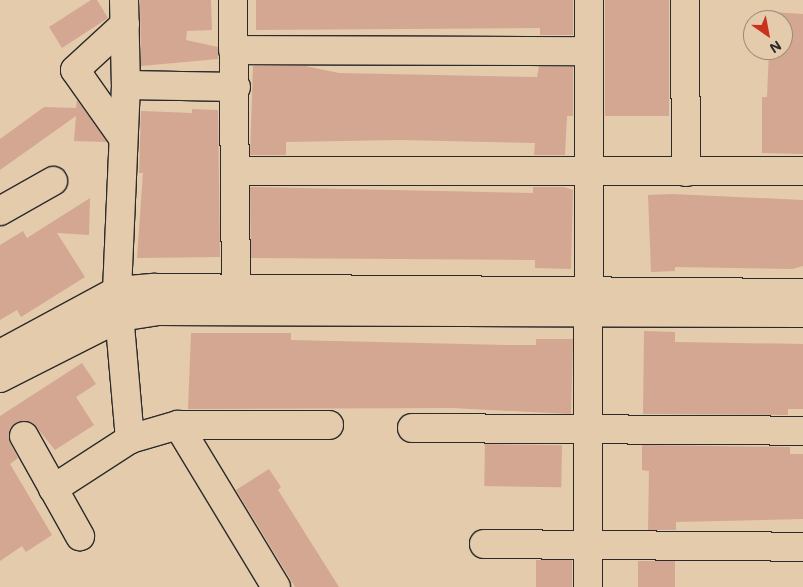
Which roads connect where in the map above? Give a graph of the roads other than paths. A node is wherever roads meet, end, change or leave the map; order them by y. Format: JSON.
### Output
{"nodes":[{"id":1,"x":233,"y":0,"type":"edge"},
{"id":2,"x":589,"y":0,"type":"edge"},
{"id":3,"x":685,"y":0,"type":"edge"},
{"id":4,"x":125,"y":12,"type":"edge"},
{"id":5,"x":233,"y":50,"type":"junction"},
{"id":6,"x":588,"y":51,"type":"junction"},
{"id":7,"x":126,"y":85,"type":"junction"},
{"id":8,"x":236,"y":86,"type":"junction"},
{"id":9,"x":123,"y":138,"type":"junction"},
{"id":10,"x":235,"y":171,"type":"junction"},
{"id":11,"x":803,"y":171,"type":"edge"},
{"id":12,"x":591,"y":172,"type":"junction"},
{"id":13,"x":686,"y":172,"type":"junction"},
{"id":14,"x":53,"y":181,"type":"dead end"},
{"id":15,"x":0,"y":211,"type":"edge"},
{"id":16,"x":803,"y":293,"type":"edge"},
{"id":17,"x":236,"y":298,"type":"junction"},
{"id":18,"x":590,"y":301,"type":"junction"},
{"id":19,"x":118,"y":304,"type":"junction"},
{"id":20,"x":803,"y":313,"type":"edge"},
{"id":21,"x":0,"y":354,"type":"edge"},
{"id":22,"x":0,"y":378,"type":"edge"},
{"id":23,"x":178,"y":425,"type":"junction"},
{"id":24,"x":329,"y":425,"type":"dead end"},
{"id":25,"x":412,"y":428,"type":"dead end"},
{"id":26,"x":590,"y":429,"type":"junction"},
{"id":27,"x":803,"y":431,"type":"edge"},
{"id":28,"x":24,"y":436,"type":"dead end"},
{"id":29,"x":130,"y":439,"type":"junction"},
{"id":30,"x":53,"y":489,"type":"junction"},
{"id":31,"x":80,"y":536,"type":"dead end"},
{"id":32,"x":484,"y":544,"type":"dead end"},
{"id":33,"x":588,"y":545,"type":"junction"},
{"id":34,"x":803,"y":547,"type":"edge"},
{"id":35,"x":276,"y":587,"type":"edge"},
{"id":36,"x":588,"y":587,"type":"edge"}],
"edges":[{"from":1,"to":5,"type":"street"},
{"from":2,"to":6,"type":"street"},
{"from":3,"to":13,"type":"street"},
{"from":4,"to":7,"type":"street"},
{"from":4,"to":9,"type":"street"},
{"from":5,"to":6,"type":"street"},
{"from":5,"to":8,"type":"street"},
{"from":6,"to":12,"type":"street"},
{"from":7,"to":8,"type":"street"},
{"from":7,"to":9,"type":"street"},
{"from":8,"to":10,"type":"street"},
{"from":9,"to":19,"type":"street"},
{"from":10,"to":12,"type":"street"},
{"from":10,"to":17,"type":"street"},
{"from":11,"to":13,"type":"street"},
{"from":12,"to":13,"type":"street"},
{"from":12,"to":18,"type":"street"},
{"from":14,"to":15,"type":"street"},
{"from":16,"to":18,"type":"street"},
{"from":17,"to":18,"type":"street"},
{"from":17,"to":19,"type":"street"},
{"from":18,"to":20,"type":"street"},
{"from":18,"to":26,"type":"street"},
{"from":19,"to":21,"type":"street"},
{"from":19,"to":22,"type":"street"},
{"from":19,"to":29,"type":"street"},
{"from":23,"to":24,"type":"street"},
{"from":23,"to":29,"type":"street"},
{"from":23,"to":35,"type":"street"},
{"from":25,"to":26,"type":"street"},
{"from":26,"to":27,"type":"street"},
{"from":26,"to":33,"type":"street"},
{"from":28,"to":30,"type":"street"},
{"from":29,"to":30,"type":"street"},
{"from":30,"to":31,"type":"street"},
{"from":32,"to":33,"type":"street"},
{"from":33,"to":34,"type":"street"},
{"from":33,"to":36,"type":"street"}]}
